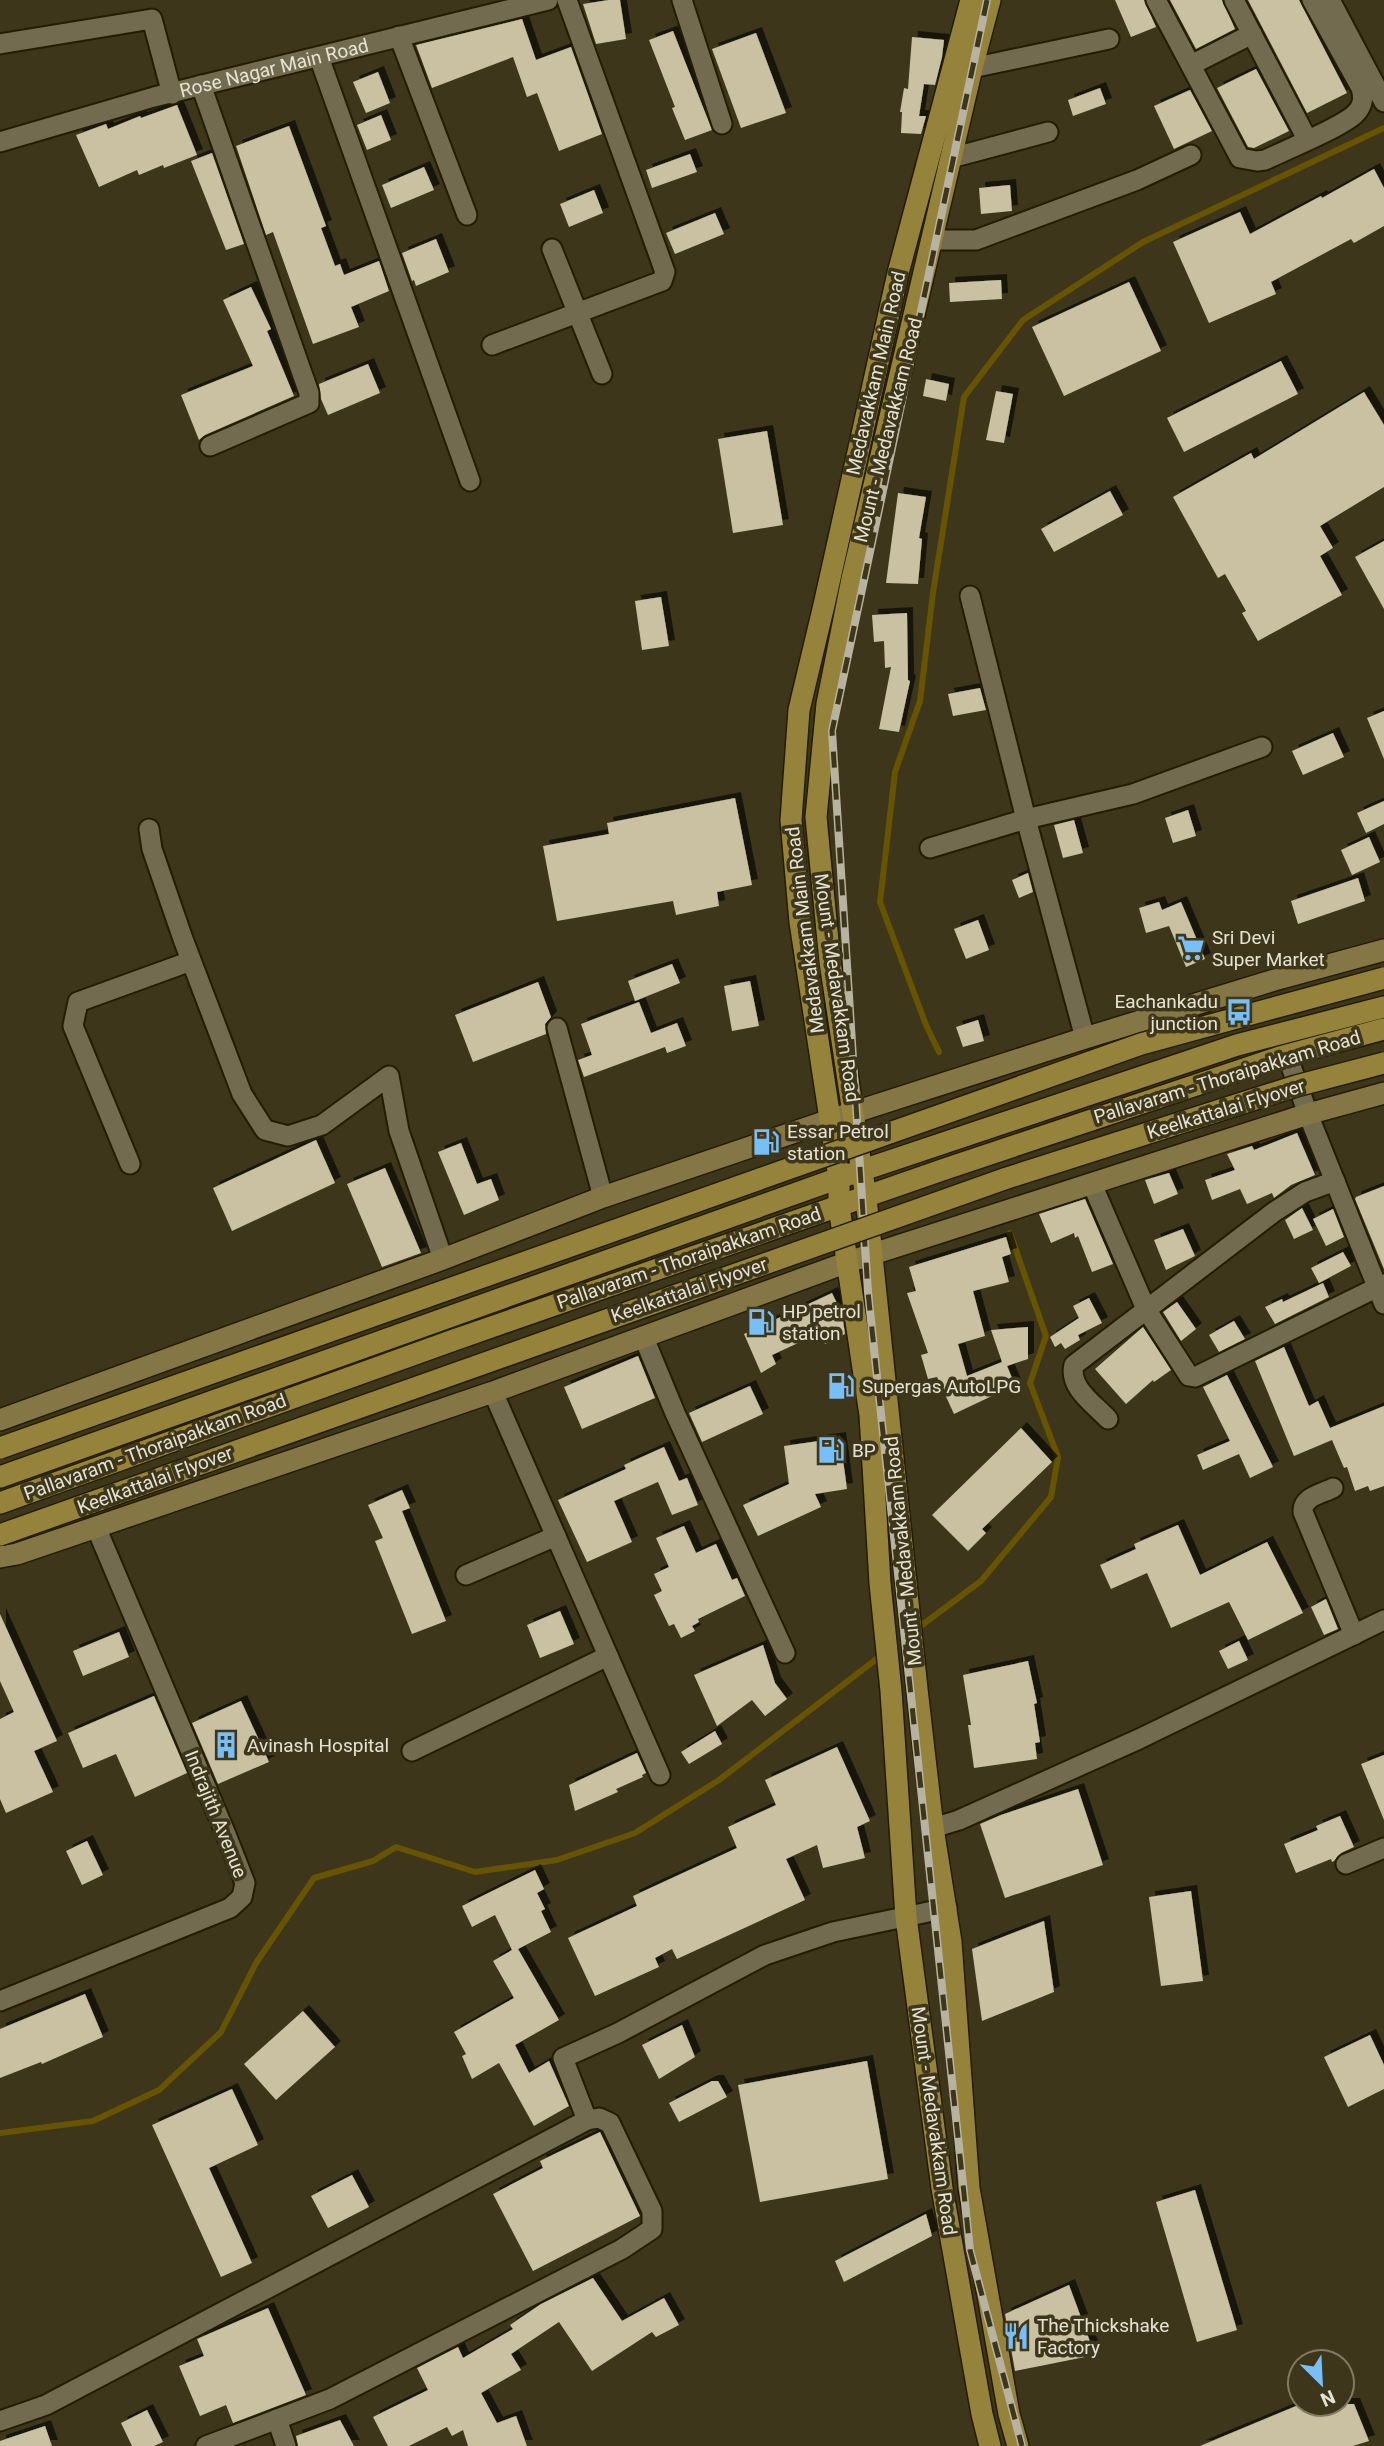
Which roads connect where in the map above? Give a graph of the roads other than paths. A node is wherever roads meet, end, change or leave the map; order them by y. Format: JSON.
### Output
{"nodes":[{"id":1,"x":548,"y":0,"type":"edge"},
{"id":2,"x":568,"y":0,"type":"edge"},
{"id":3,"x":682,"y":0,"type":"edge"},
{"id":4,"x":971,"y":0,"type":"edge"},
{"id":5,"x":990,"y":0,"type":"edge"},
{"id":6,"x":1156,"y":0,"type":"edge"},
{"id":7,"x":1234,"y":0,"type":"edge"},
{"id":8,"x":1312,"y":0,"type":"edge"},
{"id":9,"x":1330,"y":0,"type":"edge"},
{"id":10,"x":1252,"y":34,"type":"junction"},
{"id":11,"x":399,"y":36,"type":"junction"},
{"id":12,"x":1109,"y":39,"type":"dead end"},
{"id":13,"x":0,"y":44,"type":"edge"},
{"id":14,"x":319,"y":57,"type":"junction"},
{"id":15,"x":1191,"y":65,"type":"junction"},
{"id":16,"x":972,"y":68,"type":"junction"},
{"id":17,"x":201,"y":85,"type":"junction"},
{"id":18,"x":172,"y":94,"type":"junction"},
{"id":19,"x":1384,"y":102,"type":"edge"},
{"id":20,"x":722,"y":124,"type":"dead end"},
{"id":21,"x":1048,"y":132,"type":"dead end"},
{"id":22,"x":1307,"y":139,"type":"junction"},
{"id":23,"x":0,"y":142,"type":"edge"},
{"id":24,"x":1191,"y":155,"type":"dead end"},
{"id":25,"x":951,"y":158,"type":"junction"},
{"id":26,"x":467,"y":215,"type":"dead end"},
{"id":27,"x":933,"y":240,"type":"junction"},
{"id":28,"x":552,"y":248,"type":"dead end"},
{"id":29,"x":578,"y":311,"type":"junction"},
{"id":30,"x":492,"y":345,"type":"dead end"},
{"id":31,"x":602,"y":374,"type":"dead end"},
{"id":32,"x":209,"y":446,"type":"dead end"},
{"id":33,"x":470,"y":481,"type":"dead end"},
{"id":34,"x":970,"y":596,"type":"dead end"},
{"id":35,"x":1262,"y":747,"type":"dead end"},
{"id":36,"x":1026,"y":819,"type":"junction"},
{"id":37,"x":149,"y":829,"type":"dead end"},
{"id":38,"x":930,"y":848,"type":"dead end"},
{"id":39,"x":1384,"y":950,"type":"edge"},
{"id":40,"x":191,"y":961,"type":"junction"},
{"id":41,"x":1384,"y":978,"type":"edge"},
{"id":42,"x":1384,"y":1007,"type":"edge"},
{"id":43,"x":557,"y":1028,"type":"dead end"},
{"id":44,"x":1384,"y":1029,"type":"edge"},
{"id":45,"x":1085,"y":1038,"type":"junction"},
{"id":46,"x":1287,"y":1055,"type":"junction"},
{"id":47,"x":1384,"y":1063,"type":"edge"},
{"id":48,"x":1384,"y":1093,"type":"edge"},
{"id":49,"x":854,"y":1114,"type":"junction"},
{"id":50,"x":1308,"y":1114,"type":"junction"},
{"id":51,"x":830,"y":1120,"type":"junction"},
{"id":52,"x":130,"y":1164,"type":"dead end"},
{"id":53,"x":863,"y":1170,"type":"junction"},
{"id":54,"x":839,"y":1178,"type":"junction"},
{"id":55,"x":1335,"y":1181,"type":"junction"},
{"id":56,"x":1092,"y":1184,"type":"junction"},
{"id":57,"x":603,"y":1197,"type":"junction"},
{"id":58,"x":866,"y":1198,"type":"junction"},
{"id":59,"x":839,"y":1207,"type":"junction"},
{"id":60,"x":872,"y":1255,"type":"junction"},
{"id":61,"x":443,"y":1259,"type":"junction"},
{"id":62,"x":848,"y":1262,"type":"junction"},
{"id":63,"x":1382,"y":1292,"type":"edge"},
{"id":64,"x":1146,"y":1310,"type":"junction"},
{"id":65,"x":644,"y":1338,"type":"junction"},
{"id":66,"x":493,"y":1392,"type":"junction"},
{"id":67,"x":1108,"y":1419,"type":"dead end"},
{"id":68,"x":0,"y":1420,"type":"edge"},
{"id":69,"x":0,"y":1448,"type":"edge"},
{"id":70,"x":0,"y":1477,"type":"edge"},
{"id":71,"x":1333,"y":1488,"type":"dead end"},
{"id":72,"x":0,"y":1503,"type":"edge"},
{"id":73,"x":96,"y":1527,"type":"junction"},
{"id":74,"x":0,"y":1535,"type":"edge"},
{"id":75,"x":556,"y":1536,"type":"junction"},
{"id":76,"x":0,"y":1557,"type":"edge"},
{"id":77,"x":466,"y":1576,"type":"dead end"},
{"id":78,"x":880,"y":1583,"type":"joint"},
{"id":79,"x":1384,"y":1620,"type":"edge"},
{"id":80,"x":1354,"y":1635,"type":"junction"},
{"id":81,"x":785,"y":1653,"type":"dead end"},
{"id":82,"x":608,"y":1656,"type":"junction"},
{"id":83,"x":412,"y":1752,"type":"dead end"},
{"id":84,"x":660,"y":1774,"type":"dead end"},
{"id":85,"x":933,"y":1828,"type":"junction"},
{"id":86,"x":1384,"y":1848,"type":"edge"},
{"id":87,"x":1346,"y":1864,"type":"dead end"},
{"id":88,"x":947,"y":1909,"type":"junction"},
{"id":89,"x":906,"y":1917,"type":"junction"},
{"id":90,"x":0,"y":2001,"type":"edge"},
{"id":91,"x":587,"y":2120,"type":"junction"},
{"id":92,"x":277,"y":2419,"type":"junction"},
{"id":93,"x":0,"y":2421,"type":"edge"},
{"id":94,"x":206,"y":2446,"type":"edge"},
{"id":95,"x":286,"y":2446,"type":"edge"},
{"id":96,"x":990,"y":2446,"type":"edge"},
{"id":97,"x":1018,"y":2446,"type":"edge"}],
"edges":[{"from":1,"to":11,"type":"street","name":"Rose Nagar Main Road"},
{"from":2,"to":29,"type":"street"},
{"from":3,"to":20,"type":"street"},
{"from":4,"to":51,"type":"main road","name":"Medavakkam Main Road"},
{"from":5,"to":16,"type":"main road","name":"Mount - Medavakkam Road"},
{"from":6,"to":15,"type":"street"},
{"from":7,"to":10,"type":"street"},
{"from":8,"to":22,"type":"street"},
{"from":9,"to":19,"type":"street"},
{"from":10,"to":15,"type":"street"},
{"from":10,"to":22,"type":"street"},
{"from":11,"to":14,"type":"street","name":"Rose Nagar Main Road"},
{"from":11,"to":26,"type":"street"},
{"from":12,"to":16,"type":"street"},
{"from":13,"to":18,"type":"street"},
{"from":14,"to":17,"type":"street","name":"Rose Nagar Main Road"},
{"from":14,"to":33,"type":"street"},
{"from":15,"to":22,"type":"street"},
{"from":16,"to":25,"type":"main road","name":"Mount - Medavakkam Road"},
{"from":17,"to":18,"type":"street","name":"Rose Nagar Main Road"},
{"from":17,"to":32,"type":"street"},
{"from":18,"to":23,"type":"street","name":"Rose Nagar Main Road"},
{"from":21,"to":25,"type":"street"},
{"from":24,"to":27,"type":"street"},
{"from":25,"to":27,"type":"main road","name":"Mount - Medavakkam Road"},
{"from":27,"to":49,"type":"main road","name":"Mount - Medavakkam Road"},
{"from":28,"to":29,"type":"street"},
{"from":29,"to":30,"type":"street"},
{"from":29,"to":31,"type":"street"},
{"from":34,"to":36,"type":"street"},
{"from":35,"to":36,"type":"street"},
{"from":36,"to":38,"type":"street"},
{"from":36,"to":45,"type":"street"},
{"from":37,"to":40,"type":"street"},
{"from":39,"to":45,"type":"street"},
{"from":40,"to":52,"type":"street"},
{"from":40,"to":61,"type":"street"},
{"from":41,"to":69,"type":"main road","bridge":true},
{"from":42,"to":53,"type":"main road","name":"Pallavaram - Thoraipakkam Road"},
{"from":43,"to":57,"type":"street"},
{"from":44,"to":46,"type":"main road","name":"Pallavaram - Thoraipakkam Road"},
{"from":45,"to":49,"type":"street"},
{"from":46,"to":50,"type":"street"},
{"from":46,"to":58,"type":"main road","name":"Pallavaram - Thoraipakkam Road"},
{"from":47,"to":74,"type":"main road","name":"Keelkattalai Flyover","bridge":true},
{"from":48,"to":50,"type":"street"},
{"from":49,"to":51,"type":"street"},
{"from":49,"to":53,"type":"main road","name":"Mount - Medavakkam Road"},
{"from":50,"to":55,"type":"street"},
{"from":50,"to":56,"type":"street"},
{"from":51,"to":54,"type":"main road","name":"Medavakkam Main Road"},
{"from":51,"to":57,"type":"street"},
{"from":53,"to":54,"type":"main road","name":"Pallavaram - Thoraipakkam Road"},
{"from":53,"to":58,"type":"main road","name":"Mount - Medavakkam Road"},
{"from":54,"to":59,"type":"main road","name":"Medavakkam Main Road"},
{"from":54,"to":70,"type":"main road","name":"Pallavaram - Thoraipakkam Road"},
{"from":55,"to":63,"type":"street"},
{"from":55,"to":64,"type":"street"},
{"from":56,"to":60,"type":"street"},
{"from":56,"to":64,"type":"street"},
{"from":57,"to":61,"type":"street"},
{"from":58,"to":59,"type":"main road","name":"Pallavaram - Thoraipakkam Road"},
{"from":58,"to":60,"type":"main road","name":"Mount - Medavakkam Road"},
{"from":59,"to":62,"type":"main road","name":"Medavakkam Main Road"},
{"from":59,"to":72,"type":"main road","name":"Pallavaram - Thoraipakkam Road"},
{"from":60,"to":62,"type":"street"},
{"from":60,"to":85,"type":"main road","name":"Mount - Medavakkam Road"},
{"from":61,"to":68,"type":"street"},
{"from":62,"to":65,"type":"street"},
{"from":62,"to":78,"type":"main road","name":"Medavakkam Main Road"},
{"from":63,"to":64,"type":"street"},
{"from":64,"to":67,"type":"street"},
{"from":65,"to":66,"type":"street"},
{"from":65,"to":81,"type":"street"},
{"from":66,"to":73,"type":"street"},
{"from":66,"to":75,"type":"street"},
{"from":71,"to":80,"type":"street"},
{"from":73,"to":76,"type":"street"},
{"from":73,"to":90,"type":"street","name":"Indrajith Avenue"},
{"from":75,"to":77,"type":"street"},
{"from":75,"to":82,"type":"street"},
{"from":78,"to":89,"type":"main road","name":"Mount - Medavakkam Road"},
{"from":79,"to":80,"type":"street"},
{"from":80,"to":85,"type":"street"},
{"from":82,"to":83,"type":"street"},
{"from":82,"to":84,"type":"street"},
{"from":85,"to":88,"type":"main road","name":"Mount - Medavakkam Road"},
{"from":86,"to":87,"type":"street"},
{"from":88,"to":89,"type":"street"},
{"from":88,"to":97,"type":"main road","name":"Mount - Medavakkam Road"},
{"from":89,"to":91,"type":"street"},
{"from":89,"to":96,"type":"main road","name":"Mount - Medavakkam Road"},
{"from":91,"to":92,"type":"street"},
{"from":91,"to":93,"type":"street"},
{"from":92,"to":94,"type":"street"},
{"from":92,"to":95,"type":"street"}]}
